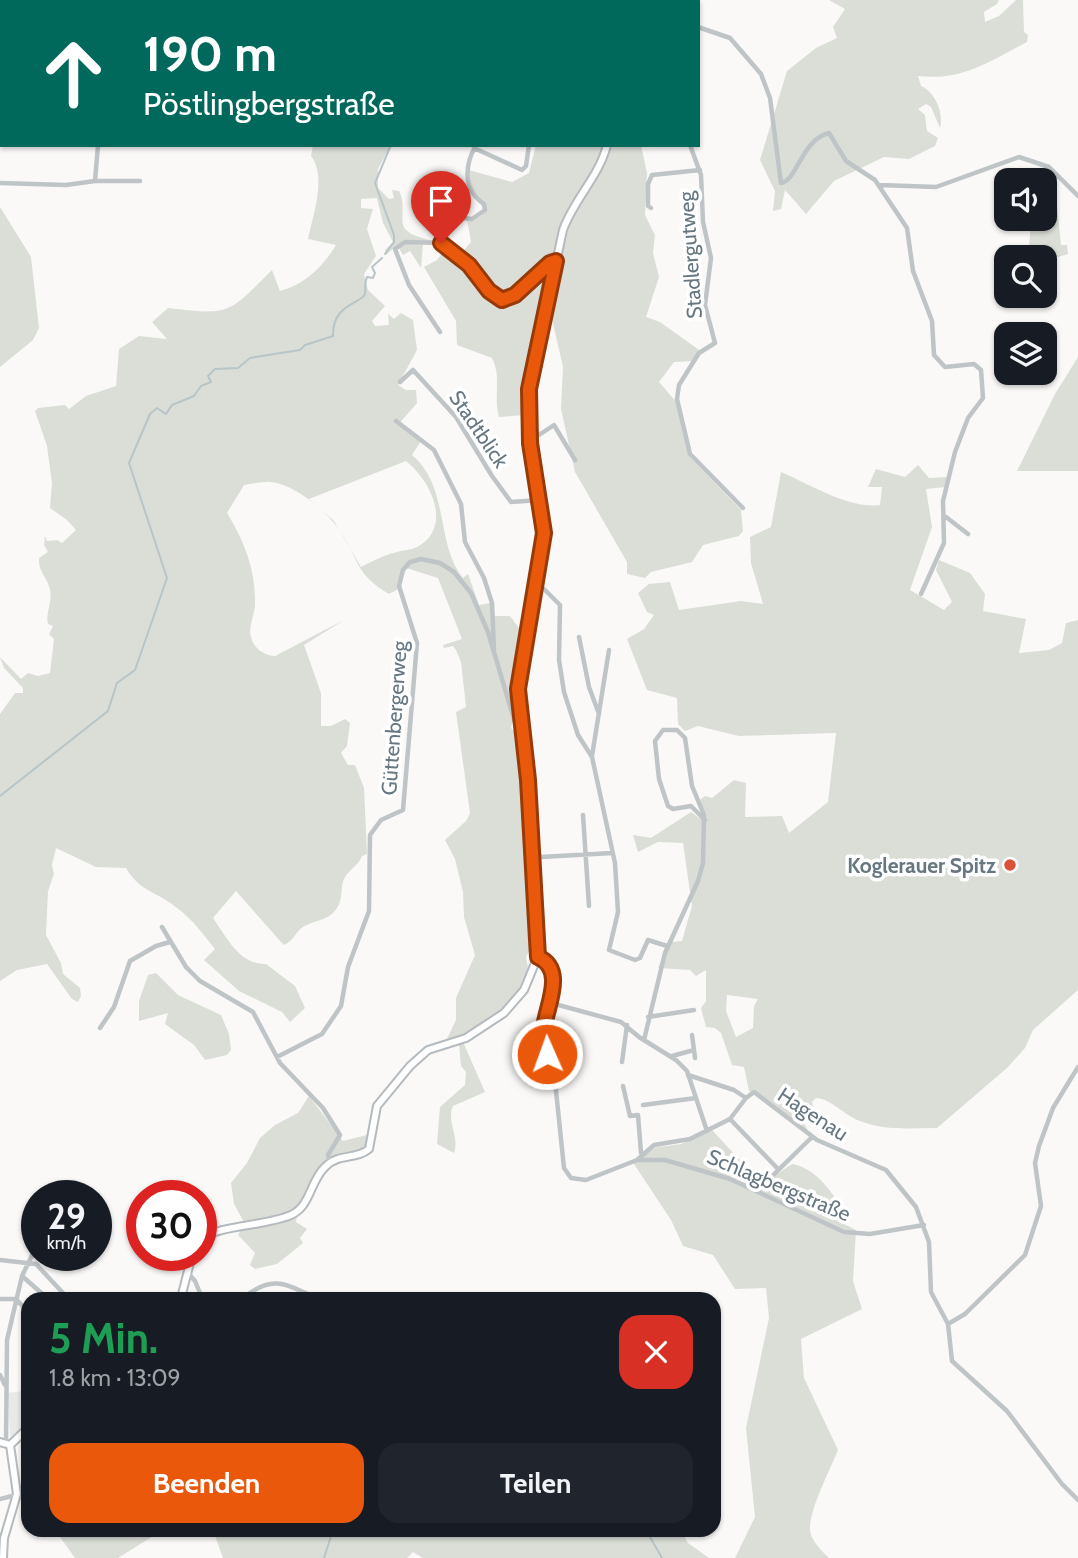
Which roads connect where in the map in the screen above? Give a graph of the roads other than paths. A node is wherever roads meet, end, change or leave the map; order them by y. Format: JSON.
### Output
{"nodes":[{"id":1,"x":700,"y":28,"type":"edge"},
{"id":2,"x":98,"y":147,"type":"edge"},
{"id":3,"x":475,"y":147,"type":"edge"},
{"id":4,"x":530,"y":147,"type":"edge"},
{"id":5,"x":606,"y":147,"type":"edge"},
{"id":6,"x":691,"y":147,"type":"edge"},
{"id":7,"x":700,"y":170,"type":"junction"},
{"id":8,"x":95,"y":181,"type":"junction"},
{"id":9,"x":140,"y":181,"type":"dead end"},
{"id":10,"x":0,"y":183,"type":"edge"},
{"id":11,"x":879,"y":185,"type":"junction"},
{"id":12,"x":1078,"y":196,"type":"edge"},
{"id":13,"x":651,"y":208,"type":"dead end"},
{"id":14,"x":443,"y":243,"type":"junction"},
{"id":15,"x":556,"y":261,"type":"junction"},
{"id":16,"x":440,"y":332,"type":"dead end"},
{"id":17,"x":400,"y":382,"type":"dead end"},
{"id":18,"x":396,"y":421,"type":"dead end"},
{"id":19,"x":528,"y":425,"type":"junction"},
{"id":20,"x":575,"y":460,"type":"dead end"},
{"id":21,"x":539,"y":500,"type":"junction"},
{"id":22,"x":743,"y":508,"type":"dead end"},
{"id":23,"x":945,"y":516,"type":"junction"},
{"id":24,"x":968,"y":534,"type":"dead end"},
{"id":25,"x":534,"y":586,"type":"junction"},
{"id":26,"x":921,"y":594,"type":"dead end"},
{"id":27,"x":579,"y":637,"type":"dead end"},
{"id":28,"x":609,"y":650,"type":"dead end"},
{"id":29,"x":494,"y":651,"type":"junction"},
{"id":30,"x":599,"y":714,"type":"junction"},
{"id":31,"x":522,"y":730,"type":"junction"},
{"id":32,"x":592,"y":757,"type":"junction"},
{"id":33,"x":583,"y":815,"type":"dead end"},
{"id":34,"x":705,"y":820,"type":"junction"},
{"id":35,"x":531,"y":847,"type":"junction"},
{"id":36,"x":612,"y":853,"type":"junction"},
{"id":37,"x":584,"y":857,"type":"junction"},
{"id":38,"x":589,"y":906,"type":"dead end"},
{"id":39,"x":162,"y":927,"type":"dead end"},
{"id":40,"x":170,"y":942,"type":"junction"},
{"id":41,"x":667,"y":946,"type":"junction"},
{"id":42,"x":538,"y":957,"type":"junction"},
{"id":43,"x":551,"y":1003,"type":"junction"},
{"id":44,"x":694,"y":1010,"type":"dead end"},
{"id":45,"x":648,"y":1017,"type":"junction"},
{"id":46,"x":627,"y":1025,"type":"junction"},
{"id":47,"x":100,"y":1028,"type":"dead end"},
{"id":48,"x":692,"y":1035,"type":"dead end"},
{"id":49,"x":643,"y":1040,"type":"junction"},
{"id":50,"x":694,"y":1050,"type":"junction"},
{"id":51,"x":672,"y":1056,"type":"junction"},
{"id":52,"x":277,"y":1057,"type":"junction"},
{"id":53,"x":695,"y":1058,"type":"dead end"},
{"id":54,"x":622,"y":1062,"type":"dead end"},
{"id":55,"x":1078,"y":1067,"type":"edge"},
{"id":56,"x":688,"y":1074,"type":"junction"},
{"id":57,"x":623,"y":1086,"type":"dead end"},
{"id":58,"x":696,"y":1098,"type":"junction"},
{"id":59,"x":746,"y":1098,"type":"junction"},
{"id":60,"x":643,"y":1105,"type":"dead end"},
{"id":61,"x":730,"y":1119,"type":"junction"},
{"id":62,"x":707,"y":1131,"type":"junction"},
{"id":63,"x":812,"y":1137,"type":"junction"},
{"id":64,"x":641,"y":1154,"type":"junction"},
{"id":65,"x":637,"y":1160,"type":"junction"},
{"id":66,"x":330,"y":1162,"type":"junction"},
{"id":67,"x":778,"y":1169,"type":"junction"},
{"id":68,"x":757,"y":1191,"type":"junction"},
{"id":69,"x":924,"y":1225,"type":"junction"},
{"id":70,"x":217,"y":1232,"type":"edge"},
{"id":71,"x":0,"y":1260,"type":"edge"},
{"id":72,"x":21,"y":1262,"type":"edge"},
{"id":73,"x":24,"y":1271,"type":"edge"},
{"id":74,"x":45,"y":1271,"type":"edge"},
{"id":75,"x":188,"y":1273,"type":"joint"},
{"id":76,"x":22,"y":1276,"type":"junction"},
{"id":77,"x":40,"y":1292,"type":"edge"},
{"id":78,"x":62,"y":1292,"type":"edge"},
{"id":79,"x":183,"y":1292,"type":"edge"},
{"id":80,"x":200,"y":1292,"type":"edge"},
{"id":81,"x":252,"y":1292,"type":"edge"},
{"id":82,"x":299,"y":1292,"type":"edge"},
{"id":83,"x":0,"y":1299,"type":"edge"},
{"id":84,"x":16,"y":1299,"type":"junction"},
{"id":85,"x":21,"y":1304,"type":"edge"},
{"id":86,"x":948,"y":1324,"type":"junction"},
{"id":87,"x":0,"y":1375,"type":"edge"},
{"id":88,"x":5,"y":1386,"type":"junction"},
{"id":89,"x":21,"y":1433,"type":"edge"},
{"id":90,"x":5,"y":1443,"type":"edge"},
{"id":91,"x":17,"y":1494,"type":"junction"},
{"id":92,"x":0,"y":1499,"type":"edge"},
{"id":93,"x":1078,"y":1500,"type":"edge"},
{"id":94,"x":3,"y":1558,"type":"edge"}],
"edges":[{"from":1,"to":11,"type":"street"},
{"from":2,"to":8,"type":"street"},
{"from":3,"to":4,"type":"street"},
{"from":3,"to":14,"type":"street"},
{"from":5,"to":15,"type":"main road"},
{"from":6,"to":7,"type":"street","name":"Stadlergutweg"},
{"from":7,"to":13,"type":"street","name":"Stadlergutweg"},
{"from":7,"to":22,"type":"street","name":"Stadlergutweg"},
{"from":8,"to":9,"type":"street"},
{"from":8,"to":10,"type":"street"},
{"from":11,"to":12,"type":"street"},
{"from":11,"to":23,"type":"street"},
{"from":14,"to":15,"type":"street"},
{"from":14,"to":16,"type":"street"},
{"from":15,"to":19,"type":"main road"},
{"from":17,"to":21,"type":"street","name":"Stadtblick"},
{"from":18,"to":29,"type":"street"},
{"from":19,"to":20,"type":"street"},
{"from":19,"to":21,"type":"main road"},
{"from":21,"to":25,"type":"main road"},
{"from":23,"to":24,"type":"street"},
{"from":23,"to":26,"type":"street"},
{"from":25,"to":31,"type":"main road"},
{"from":25,"to":32,"type":"street"},
{"from":27,"to":30,"type":"street"},
{"from":28,"to":30,"type":"street"},
{"from":29,"to":31,"type":"street","name":"Güttenbergerweg"},
{"from":29,"to":52,"type":"street","name":"Güttenbergerweg"},
{"from":30,"to":32,"type":"street"},
{"from":31,"to":35,"type":"main road"},
{"from":32,"to":36,"type":"street"},
{"from":33,"to":37,"type":"street"},
{"from":34,"to":34,"type":"street"},
{"from":34,"to":41,"type":"street"},
{"from":35,"to":37,"type":"street"},
{"from":35,"to":42,"type":"main road"},
{"from":36,"to":37,"type":"street"},
{"from":36,"to":41,"type":"street"},
{"from":37,"to":38,"type":"street"},
{"from":39,"to":40,"type":"street"},
{"from":40,"to":47,"type":"street"},
{"from":40,"to":52,"type":"street"},
{"from":41,"to":45,"type":"street"},
{"from":42,"to":43,"type":"street","name":"Schlagbergstraße"},
{"from":42,"to":66,"type":"main road"},
{"from":43,"to":46,"type":"street"},
{"from":43,"to":65,"type":"street","name":"Schlagbergstraße"},
{"from":44,"to":45,"type":"street"},
{"from":45,"to":49,"type":"street"},
{"from":46,"to":49,"type":"street"},
{"from":46,"to":54,"type":"street"},
{"from":48,"to":50,"type":"street"},
{"from":49,"to":51,"type":"street"},
{"from":50,"to":51,"type":"street"},
{"from":50,"to":53,"type":"street"},
{"from":51,"to":56,"type":"street"},
{"from":52,"to":66,"type":"street"},
{"from":55,"to":86,"type":"street"},
{"from":56,"to":58,"type":"street"},
{"from":56,"to":59,"type":"street"},
{"from":57,"to":64,"type":"street"},
{"from":58,"to":60,"type":"street"},
{"from":58,"to":62,"type":"street"},
{"from":59,"to":61,"type":"street","name":"Hagenau"},
{"from":59,"to":63,"type":"street","name":"Hagenau"},
{"from":61,"to":62,"type":"street","name":"Hagenau"},
{"from":61,"to":67,"type":"street"},
{"from":62,"to":64,"type":"street","name":"Hagenau"},
{"from":63,"to":67,"type":"street"},
{"from":63,"to":69,"type":"street","name":"Hagenau"},
{"from":64,"to":65,"type":"street"},
{"from":65,"to":68,"type":"street","name":"Schlagbergstraße"},
{"from":66,"to":70,"type":"main road"},
{"from":67,"to":68,"type":"street"},
{"from":68,"to":69,"type":"street","name":"Schlagbergstraße"},
{"from":69,"to":86,"type":"street"},
{"from":71,"to":72,"type":"street"},
{"from":73,"to":76,"type":"street"},
{"from":74,"to":78,"type":"street"},
{"from":75,"to":79,"type":"main road"},
{"from":75,"to":80,"type":"street"},
{"from":76,"to":77,"type":"street"},
{"from":76,"to":84,"type":"street"},
{"from":81,"to":82,"type":"street"},
{"from":83,"to":84,"type":"street"},
{"from":84,"to":85,"type":"street"},
{"from":84,"to":88,"type":"street"},
{"from":86,"to":93,"type":"street"},
{"from":87,"to":88,"type":"street"},
{"from":88,"to":90,"type":"street"},
{"from":89,"to":90,"type":"main road"},
{"from":90,"to":91,"type":"main road"},
{"from":91,"to":92,"type":"street"},
{"from":91,"to":94,"type":"main road"}]}
